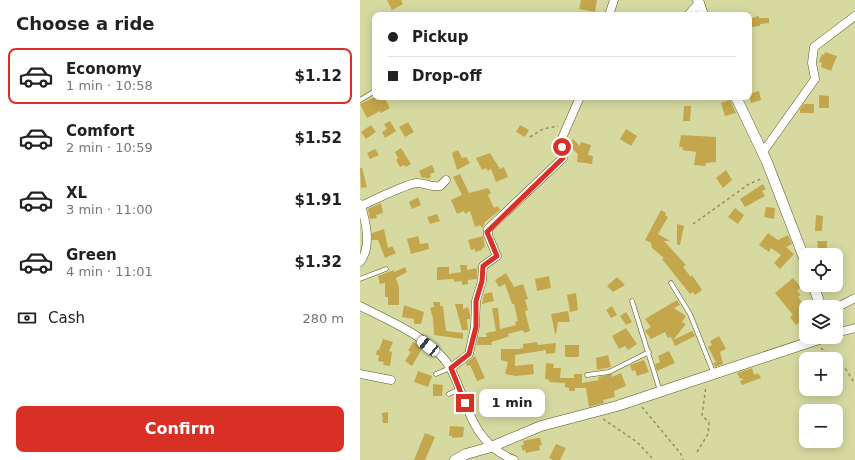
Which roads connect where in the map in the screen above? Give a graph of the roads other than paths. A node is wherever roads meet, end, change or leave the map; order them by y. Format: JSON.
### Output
{"nodes":[{"id":1,"x":614,"y":0,"type":"edge"},
{"id":2,"x":699,"y":2,"type":"edge"},
{"id":3,"x":610,"y":12,"type":"edge"},
{"id":4,"x":691,"y":12,"type":"edge"},
{"id":5,"x":701,"y":12,"type":"edge"},
{"id":6,"x":855,"y":16,"type":"edge"},
{"id":7,"x":372,"y":93,"type":"edge"},
{"id":8,"x":360,"y":100,"type":"edge"},
{"id":9,"x":579,"y":100,"type":"edge"},
{"id":10,"x":737,"y":100,"type":"edge"},
{"id":11,"x":763,"y":152,"type":"junction"},
{"id":12,"x":446,"y":180,"type":"dead end"},
{"id":13,"x":360,"y":205,"type":"edge"},
{"id":14,"x":800,"y":248,"type":"edge"},
{"id":15,"x":360,"y":262,"type":"edge"},
{"id":16,"x":386,"y":269,"type":"dead end"},
{"id":17,"x":360,"y":279,"type":"edge"},
{"id":18,"x":671,"y":283,"type":"dead end"},
{"id":19,"x":855,"y":298,"type":"edge"},
{"id":20,"x":632,"y":301,"type":"dead end"},
{"id":21,"x":843,"y":304,"type":"edge"},
{"id":22,"x":360,"y":306,"type":"edge"},
{"id":23,"x":855,"y":328,"type":"edge"},
{"id":24,"x":843,"y":331,"type":"edge"},
{"id":25,"x":806,"y":344,"type":"edge"},
{"id":26,"x":649,"y":352,"type":"junction"},
{"id":27,"x":451,"y":368,"type":"junction"},
{"id":28,"x":360,"y":374,"type":"edge"},
{"id":29,"x":436,"y":374,"type":"dead end"},
{"id":30,"x":587,"y":375,"type":"dead end"},
{"id":31,"x":711,"y":375,"type":"junction"},
{"id":32,"x":391,"y":380,"type":"dead end"},
{"id":33,"x":459,"y":389,"type":"junction"},
{"id":34,"x":660,"y":392,"type":"junction"},
{"id":35,"x":449,"y":394,"type":"dead end"},
{"id":36,"x":491,"y":447,"type":"junction"},
{"id":37,"x":455,"y":460,"type":"edge"},
{"id":38,"x":514,"y":460,"type":"edge"}],
"edges":[{"from":1,"to":3,"type":"street"},
{"from":2,"to":4,"type":"street"},
{"from":2,"to":5,"type":"street"},
{"from":6,"to":11,"type":"street"},
{"from":7,"to":8,"type":"lane"},
{"from":9,"to":27,"type":"street"},
{"from":10,"to":11,"type":"street"},
{"from":11,"to":14,"type":"street"},
{"from":12,"to":13,"type":"street"},
{"from":13,"to":15,"type":"street"},
{"from":16,"to":17,"type":"lane"},
{"from":18,"to":31,"type":"lane"},
{"from":19,"to":21,"type":"street"},
{"from":20,"to":26,"type":"lane"},
{"from":22,"to":27,"type":"street"},
{"from":23,"to":24,"type":"street"},
{"from":25,"to":31,"type":"street"},
{"from":26,"to":30,"type":"lane"},
{"from":26,"to":34,"type":"lane"},
{"from":27,"to":29,"type":"lane"},
{"from":27,"to":33,"type":"street"},
{"from":28,"to":32,"type":"street"},
{"from":31,"to":34,"type":"street"},
{"from":33,"to":35,"type":"lane"},
{"from":33,"to":36,"type":"street"},
{"from":34,"to":36,"type":"street"},
{"from":36,"to":37,"type":"street"},
{"from":36,"to":38,"type":"street"}]}
